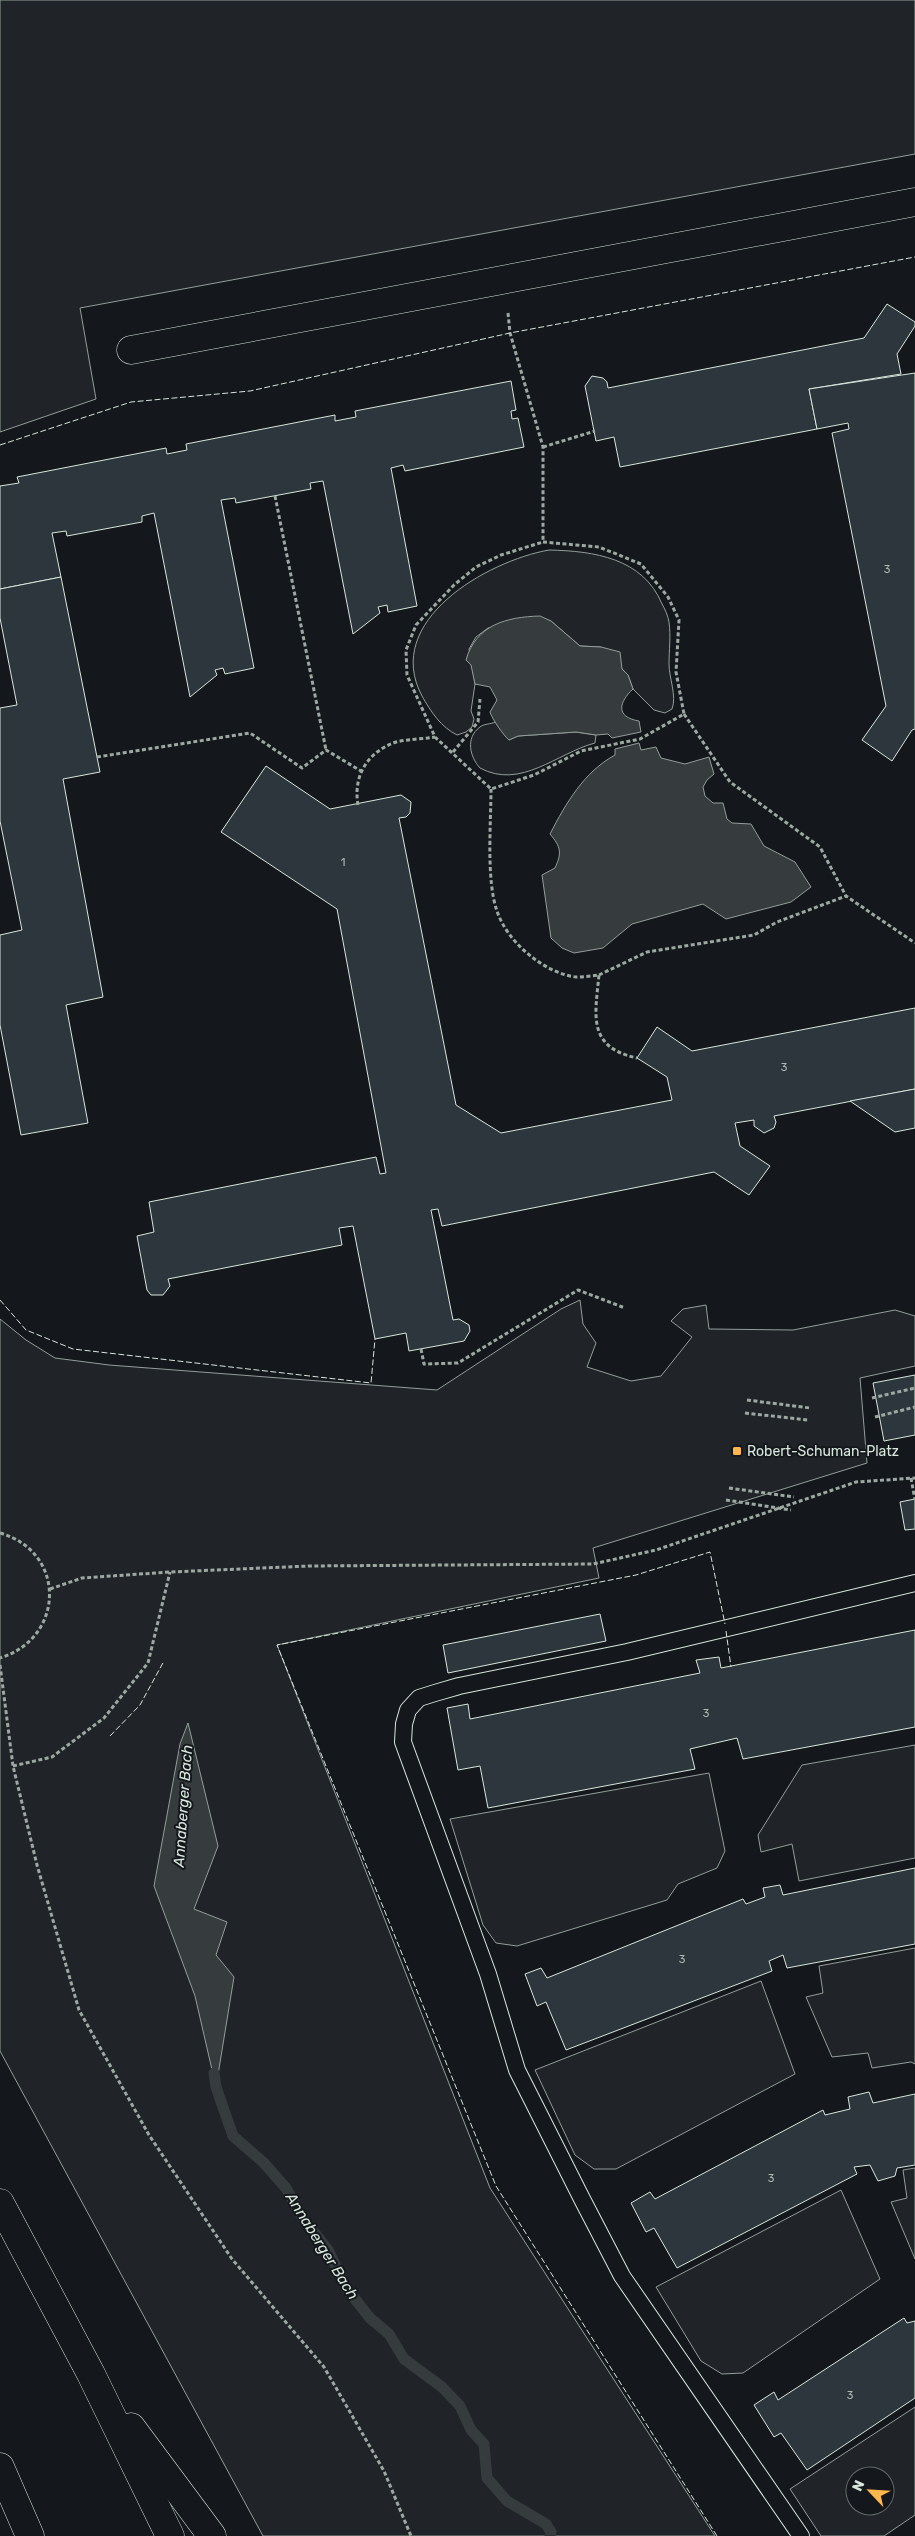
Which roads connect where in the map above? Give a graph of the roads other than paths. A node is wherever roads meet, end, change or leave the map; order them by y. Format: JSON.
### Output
{"nodes":[{"id":1,"x":915,"y":202,"type":"edge"},
{"id":2,"x":131,"y":350,"type":"dead end"},
{"id":3,"x":915,"y":1583,"type":"edge"},
{"id":4,"x":0,"y":2203,"type":"edge"},
{"id":5,"x":90,"y":2374,"type":"junction"},
{"id":6,"x":0,"y":2467,"type":"edge"},
{"id":7,"x":30,"y":2536,"type":"edge"},
{"id":8,"x":170,"y":2536,"type":"edge"},
{"id":9,"x":212,"y":2536,"type":"edge"},
{"id":10,"x":801,"y":2536,"type":"edge"}],
"edges":[{"from":1,"to":2,"type":"main road"},
{"from":3,"to":10,"type":"lane"},
{"from":4,"to":5,"type":"main road"},
{"from":5,"to":8,"type":"main road"},
{"from":5,"to":9,"type":"main road"},
{"from":6,"to":7,"type":"main road"}]}
